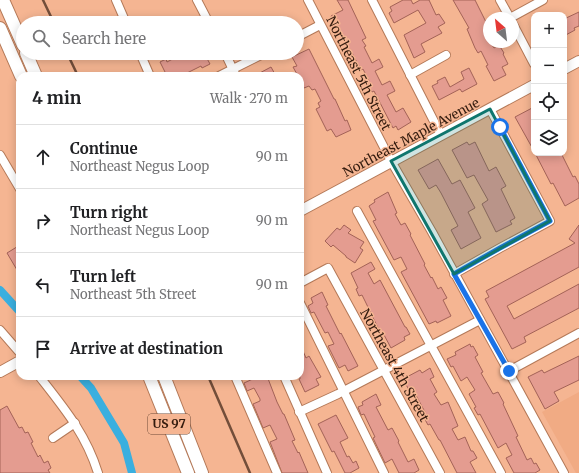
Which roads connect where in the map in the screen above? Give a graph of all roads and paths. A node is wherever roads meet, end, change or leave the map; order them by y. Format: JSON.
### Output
{"nodes":[{"id":1,"x":3,"y":0,"type":"edge"},
{"id":2,"x":116,"y":0,"type":"edge"},
{"id":3,"x":197,"y":0,"type":"edge"},
{"id":4,"x":308,"y":0,"type":"edge"},
{"id":5,"x":372,"y":0,"type":"edge"},
{"id":6,"x":500,"y":0,"type":"edge"},
{"id":7,"x":543,"y":0,"type":"edge"},
{"id":8,"x":507,"y":12,"type":"edge"},
{"id":9,"x":519,"y":13,"type":"edge"},
{"id":10,"x":123,"y":16,"type":"edge"},
{"id":11,"x":205,"y":16,"type":"edge"},
{"id":12,"x":320,"y":25,"type":"junction"},
{"id":13,"x":0,"y":28,"type":"edge"},
{"id":14,"x":16,"y":29,"type":"edge"},
{"id":15,"x":304,"y":33,"type":"edge"},
{"id":16,"x":519,"y":35,"type":"edge"},
{"id":17,"x":446,"y":55,"type":"dead end"},
{"id":18,"x":531,"y":58,"type":"edge"},
{"id":19,"x":29,"y":60,"type":"edge"},
{"id":20,"x":143,"y":60,"type":"edge"},
{"id":21,"x":228,"y":60,"type":"edge"},
{"id":22,"x":254,"y":60,"type":"edge"},
{"id":23,"x":579,"y":61,"type":"edge"},
{"id":24,"x":567,"y":67,"type":"edge"},
{"id":25,"x":19,"y":72,"type":"edge"},
{"id":26,"x":34,"y":72,"type":"edge"},
{"id":27,"x":148,"y":72,"type":"edge"},
{"id":28,"x":234,"y":72,"type":"edge"},
{"id":29,"x":236,"y":72,"type":"edge"},
{"id":30,"x":410,"y":75,"type":"junction"},
{"id":31,"x":531,"y":88,"type":"edge"},
{"id":32,"x":490,"y":109,"type":"junction"},
{"id":33,"x":441,"y":135,"type":"junction"},
{"id":34,"x":0,"y":156,"type":"edge"},
{"id":35,"x":391,"y":161,"type":"junction"},
{"id":36,"x":16,"y":182,"type":"edge"},
{"id":37,"x":304,"y":209,"type":"edge"},
{"id":38,"x":357,"y":211,"type":"dead end"},
{"id":39,"x":454,"y":274,"type":"junction"},
{"id":40,"x":304,"y":281,"type":"edge"},
{"id":41,"x":304,"y":311,"type":"edge"},
{"id":42,"x":480,"y":320,"type":"junction"},
{"id":43,"x":0,"y":330,"type":"edge"},
{"id":44,"x":579,"y":333,"type":"edge"},
{"id":45,"x":431,"y":345,"type":"junction"},
{"id":46,"x":16,"y":348,"type":"edge"},
{"id":47,"x":16,"y":363,"type":"edge"},
{"id":48,"x":384,"y":370,"type":"junction"},
{"id":49,"x":1,"y":371,"type":"edge"},
{"id":50,"x":509,"y":371,"type":"junction"},
{"id":51,"x":42,"y":380,"type":"edge"},
{"id":52,"x":151,"y":380,"type":"edge"},
{"id":53,"x":166,"y":380,"type":"edge"},
{"id":54,"x":237,"y":380,"type":"edge"},
{"id":55,"x":286,"y":380,"type":"edge"},
{"id":56,"x":344,"y":391,"type":"junction"},
{"id":57,"x":299,"y":412,"type":"junction"},
{"id":58,"x":75,"y":422,"type":"junction"},
{"id":59,"x":53,"y":438,"type":"dead end"},
{"id":60,"x":98,"y":473,"type":"edge"},
{"id":61,"x":188,"y":473,"type":"edge"},
{"id":62,"x":202,"y":473,"type":"edge"},
{"id":63,"x":277,"y":473,"type":"edge"},
{"id":64,"x":327,"y":473,"type":"edge"},
{"id":65,"x":384,"y":473,"type":"edge"},
{"id":66,"x":440,"y":473,"type":"edge"},
{"id":67,"x":501,"y":473,"type":"edge"},
{"id":68,"x":564,"y":473,"type":"edge"}],
"edges":[{"from":1,"to":14,"type":"highway"},
{"from":2,"to":10,"type":"street"},
{"from":3,"to":11,"type":"street"},
{"from":4,"to":12,"type":"street","name":"Northeast 5th Street"},
{"from":5,"to":30,"type":"street"},
{"from":6,"to":8,"type":"street"},
{"from":7,"to":9,"type":"street"},
{"from":12,"to":15,"type":"street"},
{"from":12,"to":35,"type":"street","name":"Northeast 5th Street"},
{"from":13,"to":25,"type":"highway"},
{"from":16,"to":18,"type":"street"},
{"from":17,"to":30,"type":"street"},
{"from":19,"to":26,"type":"highway"},
{"from":20,"to":27,"type":"street"},
{"from":21,"to":28,"type":"street"},
{"from":22,"to":29,"type":"street"},
{"from":23,"to":24,"type":"main road"},
{"from":30,"to":33,"type":"street"},
{"from":31,"to":32,"type":"main road","name":"Northeast Maple Avenue"},
{"from":32,"to":33,"type":"main road","name":"Northeast Maple Avenue"},
{"from":32,"to":39,"type":"street"},
{"from":33,"to":35,"type":"main road","name":"Northeast Maple Avenue"},
{"from":34,"to":36,"type":"street"},
{"from":35,"to":37,"type":"main road","name":"Northeast Maple Avenue"},
{"from":35,"to":39,"type":"street","name":"Northeast 5th Street"},
{"from":38,"to":45,"type":"street"},
{"from":39,"to":42,"type":"street","name":"Northeast 5th Street"},
{"from":40,"to":48,"type":"street","name":"Northeast 4th Street"},
{"from":41,"to":56,"type":"street"},
{"from":42,"to":45,"type":"street"},
{"from":42,"to":50,"type":"street","name":"Northeast 5th Street"},
{"from":43,"to":46,"type":"street"},
{"from":44,"to":50,"type":"street"},
{"from":45,"to":48,"type":"street"},
{"from":45,"to":67,"type":"street"},
{"from":47,"to":49,"type":"main road"},
{"from":48,"to":56,"type":"street"},
{"from":48,"to":66,"type":"street","name":"Northeast 4th Street"},
{"from":50,"to":68,"type":"street","name":"Northeast 5th Street"},
{"from":51,"to":58,"type":"street"},
{"from":52,"to":61,"type":"highway","number":"US 97"},
{"from":53,"to":62,"type":"highway","number":"US 97"},
{"from":54,"to":63,"type":"street"},
{"from":55,"to":57,"type":"street"},
{"from":56,"to":57,"type":"street"},
{"from":56,"to":65,"type":"street"},
{"from":57,"to":64,"type":"street"},
{"from":58,"to":59,"type":"street"},
{"from":58,"to":60,"type":"street"}]}
